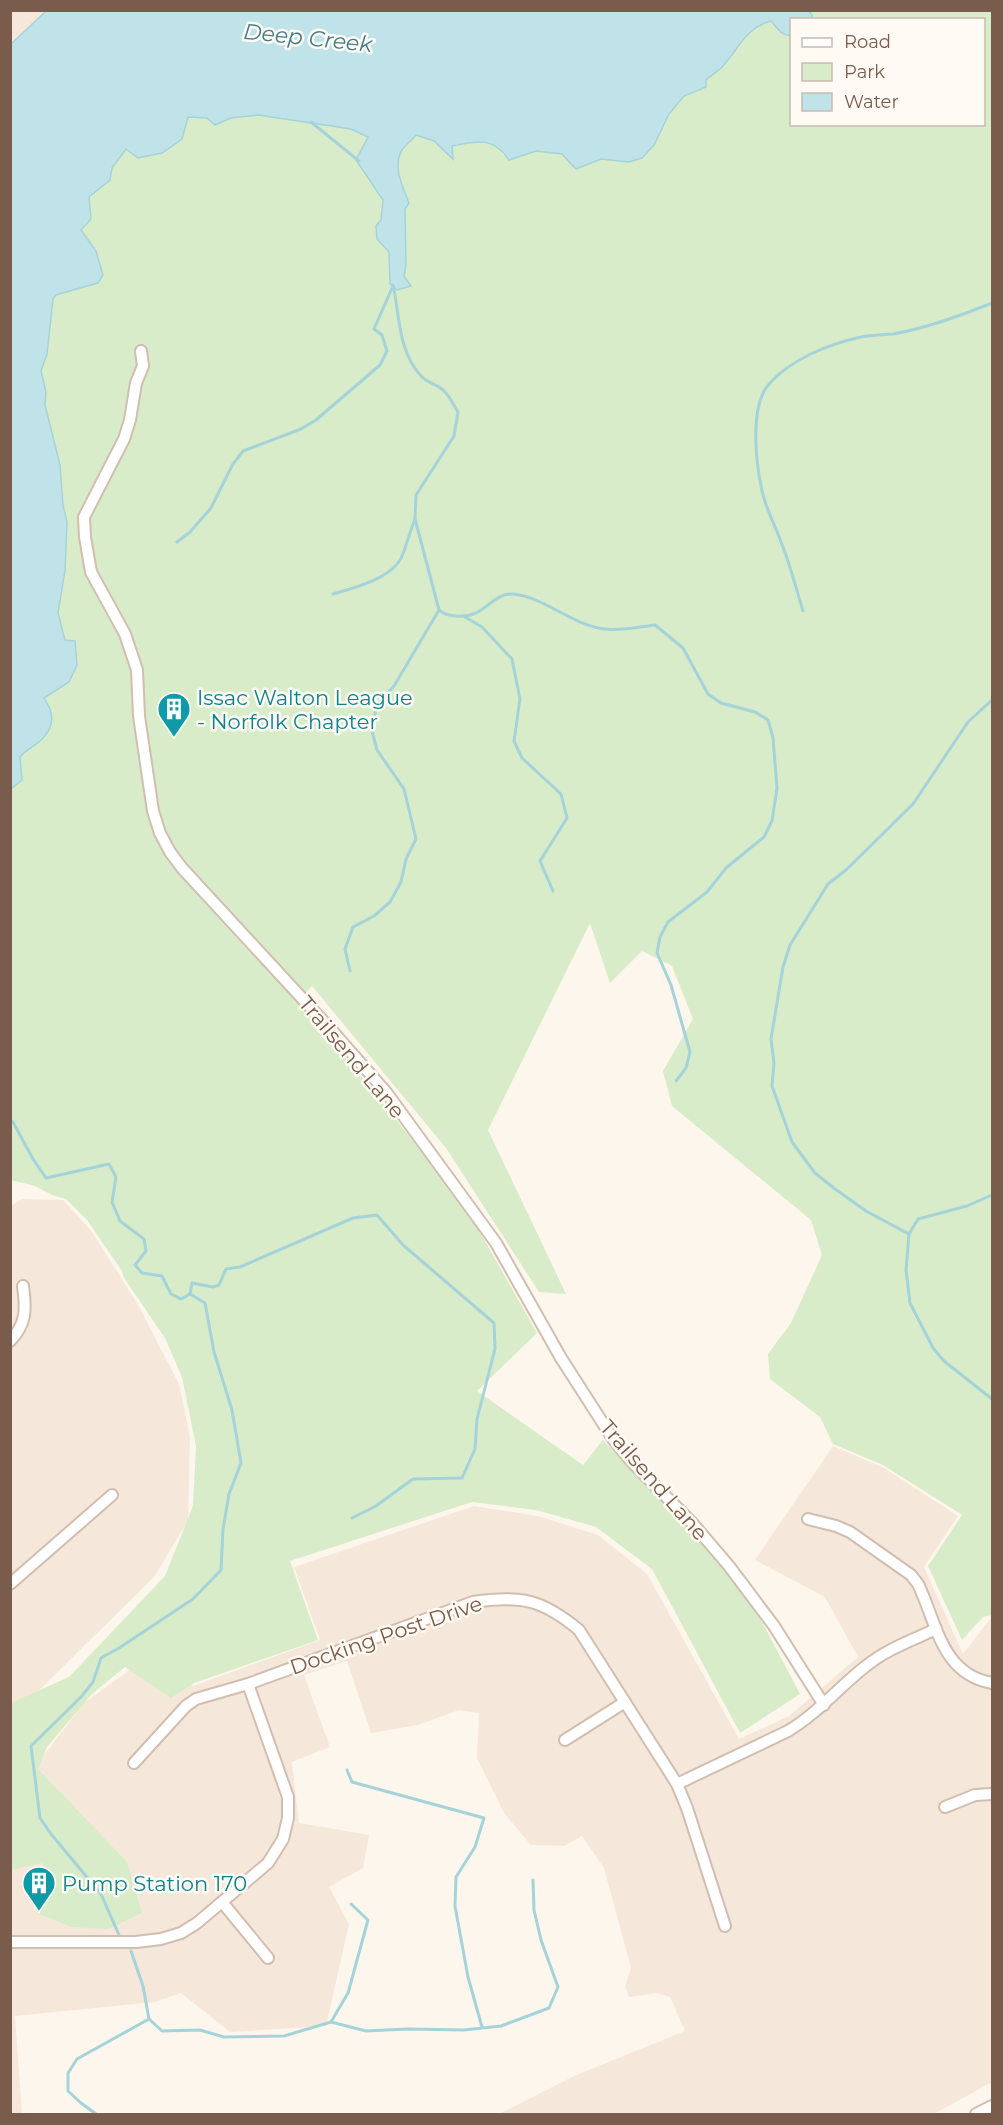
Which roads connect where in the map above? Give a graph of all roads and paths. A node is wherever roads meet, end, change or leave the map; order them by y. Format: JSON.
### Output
{"nodes":[{"id":1,"x":141,"y":351,"type":"dead end"},
{"id":2,"x":22,"y":1286,"type":"dead end"},
{"id":3,"x":10,"y":1341,"type":"edge"},
{"id":4,"x":112,"y":1495,"type":"dead end"},
{"id":5,"x":808,"y":1519,"type":"dead end"},
{"id":6,"x":10,"y":1584,"type":"edge"},
{"id":7,"x":936,"y":1629,"type":"junction"},
{"id":8,"x":993,"y":1683,"type":"edge"},
{"id":9,"x":248,"y":1684,"type":"junction"},
{"id":10,"x":626,"y":1702,"type":"junction"},
{"id":11,"x":824,"y":1705,"type":"junction"},
{"id":12,"x":565,"y":1740,"type":"dead end"},
{"id":13,"x":134,"y":1762,"type":"dead end"},
{"id":14,"x":677,"y":1785,"type":"junction"},
{"id":15,"x":993,"y":1794,"type":"edge"},
{"id":16,"x":945,"y":1807,"type":"dead end"},
{"id":17,"x":222,"y":1902,"type":"junction"},
{"id":18,"x":725,"y":1926,"type":"dead end"},
{"id":19,"x":10,"y":1942,"type":"edge"},
{"id":20,"x":268,"y":1959,"type":"dead end"},
{"id":21,"x":993,"y":2106,"type":"edge"},
{"id":22,"x":976,"y":2115,"type":"edge"}],
"edges":[{"from":1,"to":11,"type":"street","name":"Trailsend Lane"},
{"from":2,"to":3,"type":"street"},
{"from":4,"to":6,"type":"street"},
{"from":5,"to":7,"type":"street"},
{"from":7,"to":8,"type":"street"},
{"from":7,"to":11,"type":"street"},
{"from":9,"to":10,"type":"street","name":"Docking Post Drive"},
{"from":9,"to":13,"type":"street","name":"Docking Post Drive"},
{"from":9,"to":17,"type":"street"},
{"from":10,"to":12,"type":"street"},
{"from":10,"to":14,"type":"street","name":"Docking Post Drive"},
{"from":11,"to":14,"type":"street"},
{"from":14,"to":18,"type":"street","name":"Docking Post Drive"},
{"from":15,"to":16,"type":"street"},
{"from":17,"to":19,"type":"street"},
{"from":17,"to":20,"type":"street"},
{"from":21,"to":22,"type":"street"}]}
